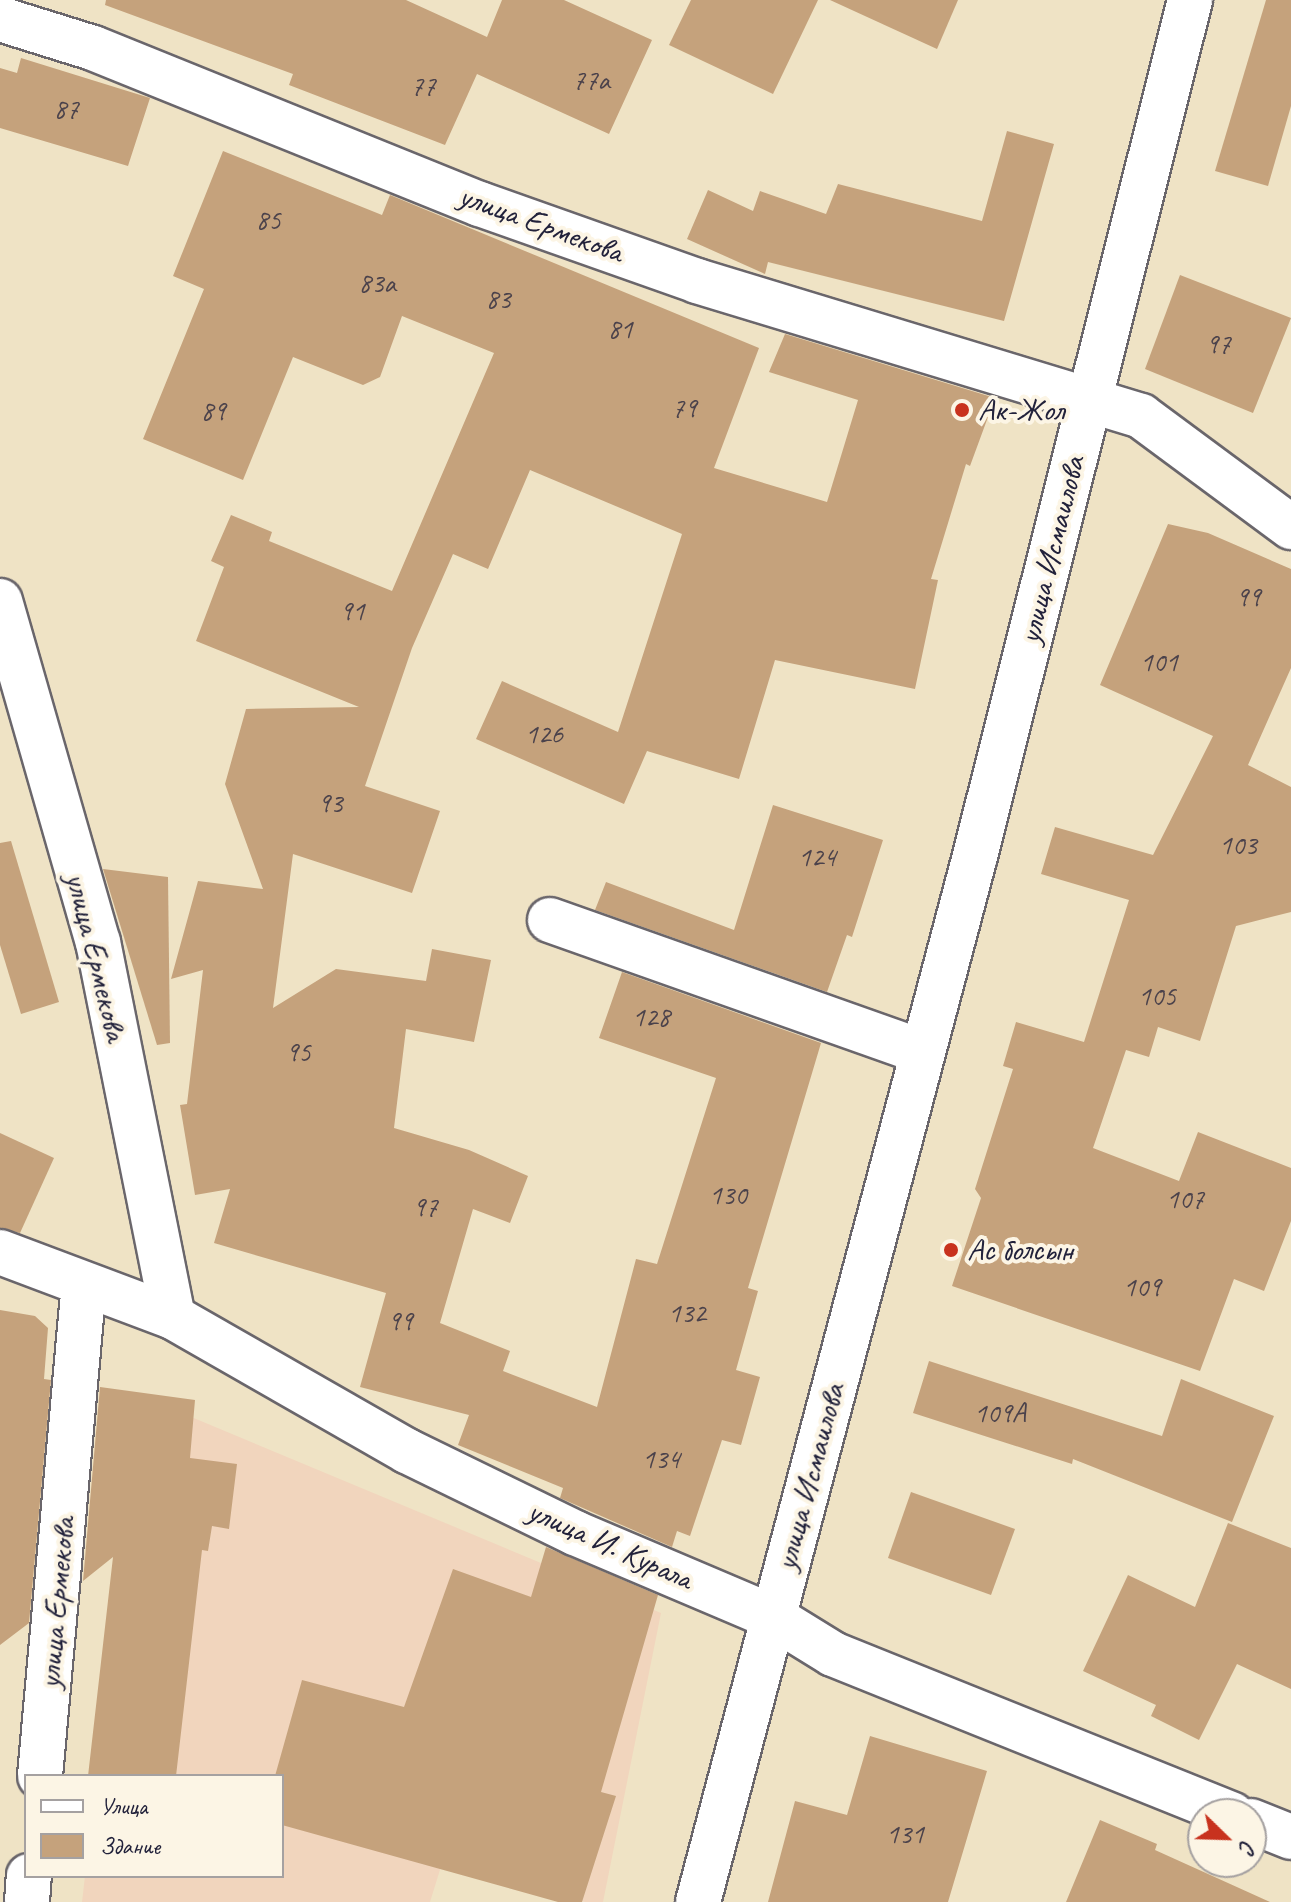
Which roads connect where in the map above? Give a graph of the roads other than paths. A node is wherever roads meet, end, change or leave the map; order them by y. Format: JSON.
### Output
{"nodes":[{"id":1,"x":1190,"y":0,"type":"edge"},
{"id":2,"x":0,"y":19,"type":"edge"},
{"id":3,"x":1091,"y":401,"type":"junction"},
{"id":4,"x":1291,"y":527,"type":"edge"},
{"id":5,"x":0,"y":601,"type":"edge"},
{"id":6,"x":550,"y":920,"type":"dead end"},
{"id":7,"x":922,"y":1052,"type":"junction"},
{"id":8,"x":0,"y":1252,"type":"edge"},
{"id":9,"x":84,"y":1287,"type":"junction"},
{"id":10,"x":173,"y":1317,"type":"junction"},
{"id":11,"x":773,"y":1617,"type":"junction"},
{"id":12,"x":40,"y":1774,"type":"edge"},
{"id":13,"x":1192,"y":1798,"type":"edge"},
{"id":14,"x":29,"y":1878,"type":"edge"},
{"id":15,"x":27,"y":1902,"type":"edge"},
{"id":16,"x":698,"y":1902,"type":"edge"}],
"edges":[{"from":1,"to":3,"type":"street","name":"улица Исмаилова"},
{"from":2,"to":3,"type":"street","name":"улица Ермекова"},
{"from":3,"to":4,"type":"street","name":"улица Ермекова"},
{"from":3,"to":7,"type":"street","name":"улица Исмаилова"},
{"from":5,"to":10,"type":"street","name":"улица Ермекова"},
{"from":6,"to":7,"type":"street"},
{"from":7,"to":11,"type":"street","name":"улица Исмаилова"},
{"from":8,"to":9,"type":"street","name":"улица И. Курала"},
{"from":9,"to":10,"type":"street","name":"улица И. Курала"},
{"from":9,"to":12,"type":"street","name":"улица Ермекова"},
{"from":10,"to":11,"type":"street","name":"улица И. Курала"},
{"from":11,"to":13,"type":"street","name":"улица И. Курала"},
{"from":11,"to":16,"type":"street","name":"улица Исмаилова"},
{"from":14,"to":15,"type":"street"}]}
